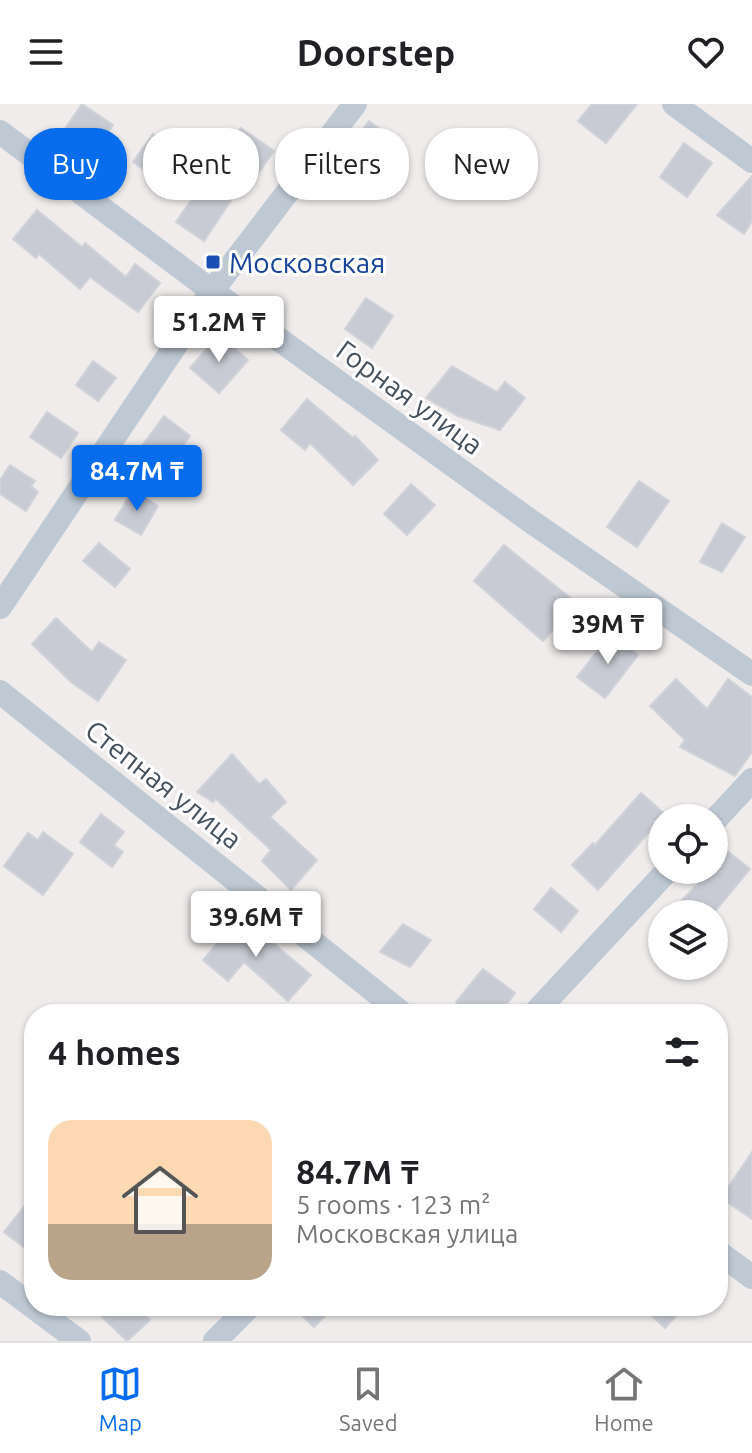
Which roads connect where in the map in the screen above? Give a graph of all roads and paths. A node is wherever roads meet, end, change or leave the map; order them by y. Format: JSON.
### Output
{"nodes":[{"id":1,"x":355,"y":104,"type":"edge"},
{"id":2,"x":674,"y":104,"type":"edge"},
{"id":3,"x":0,"y":132,"type":"edge"},
{"id":4,"x":752,"y":161,"type":"edge"},
{"id":5,"x":212,"y":291,"type":"junction"},
{"id":6,"x":0,"y":607,"type":"edge"},
{"id":7,"x":752,"y":674,"type":"edge"},
{"id":8,"x":0,"y":692,"type":"edge"},
{"id":9,"x":752,"y":780,"type":"edge"},
{"id":10,"x":728,"y":806,"type":"edge"},
{"id":11,"x":655,"y":884,"type":"edge"},
{"id":12,"x":390,"y":1004,"type":"edge"},
{"id":13,"x":543,"y":1004,"type":"edge"},
{"id":14,"x":728,"y":1259,"type":"edge"},
{"id":15,"x":752,"y":1277,"type":"edge"},
{"id":16,"x":0,"y":1282,"type":"edge"},
{"id":17,"x":24,"y":1295,"type":"edge"},
{"id":18,"x":64,"y":1316,"type":"edge"},
{"id":19,"x":240,"y":1316,"type":"edge"},
{"id":20,"x":79,"y":1341,"type":"edge"},
{"id":21,"x":215,"y":1341,"type":"edge"}],
"edges":[{"from":1,"to":5,"type":"street"},
{"from":2,"to":4,"type":"street"},
{"from":3,"to":5,"type":"street","name":"Горная улица"},
{"from":5,"to":6,"type":"street"},
{"from":5,"to":7,"type":"street","name":"Горная улица"},
{"from":8,"to":12,"type":"street","name":"Степная улица"},
{"from":9,"to":10,"type":"street"},
{"from":11,"to":13,"type":"street"},
{"from":14,"to":15,"type":"street"},
{"from":16,"to":17,"type":"street"},
{"from":18,"to":20,"type":"street"},
{"from":19,"to":21,"type":"street"}]}
